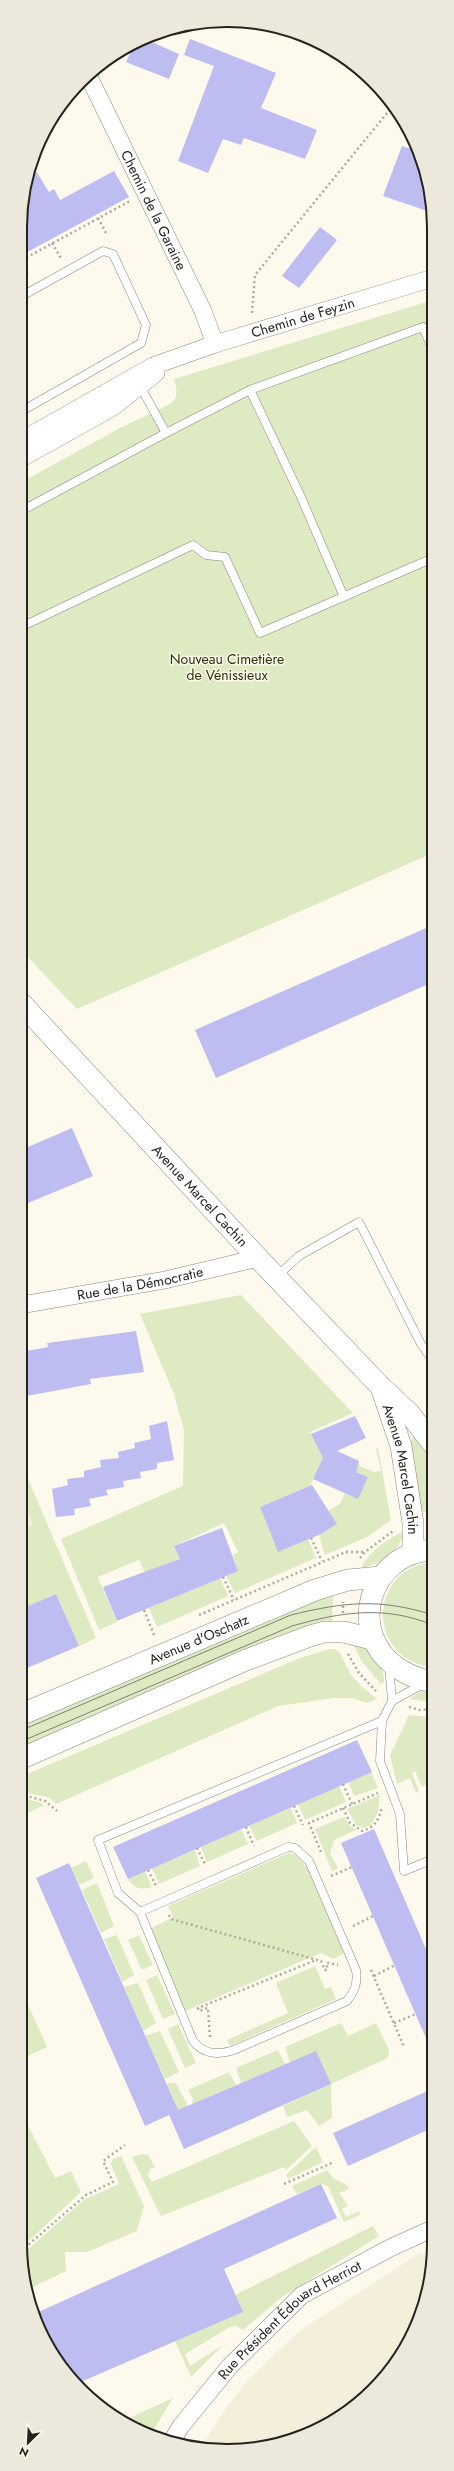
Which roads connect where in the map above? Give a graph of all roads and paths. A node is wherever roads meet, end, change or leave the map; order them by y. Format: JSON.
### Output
{"nodes":[{"id":1,"x":91,"y":81,"type":"edge"},
{"id":2,"x":389,"y":110,"type":"edge"},
{"id":3,"x":135,"y":200,"type":"dead end"},
{"id":4,"x":98,"y":218,"type":"junction"},
{"id":5,"x":106,"y":233,"type":"dead end"},
{"id":6,"x":52,"y":243,"type":"junction"},
{"id":7,"x":27,"y":258,"type":"edge"},
{"id":8,"x":61,"y":258,"type":"dead end"},
{"id":9,"x":27,"y":272,"type":"edge"},
{"id":10,"x":29,"y":276,"type":"dead end"},
{"id":11,"x":427,"y":280,"type":"edge"},
{"id":12,"x":27,"y":293,"type":"edge"},
{"id":13,"x":250,"y":334,"type":"junction"},
{"id":14,"x":427,"y":337,"type":"edge"},
{"id":15,"x":215,"y":344,"type":"junction"},
{"id":16,"x":137,"y":381,"type":"junction"},
{"id":17,"x":250,"y":390,"type":"junction"},
{"id":18,"x":27,"y":408,"type":"edge"},
{"id":19,"x":166,"y":433,"type":"junction"},
{"id":20,"x":27,"y":438,"type":"edge"},
{"id":21,"x":27,"y":507,"type":"edge"},
{"id":22,"x":427,"y":561,"type":"edge"},
{"id":23,"x":344,"y":597,"type":"junction"},
{"id":24,"x":27,"y":624,"type":"edge"},
{"id":25,"x":27,"y":1009,"type":"edge"},
{"id":26,"x":258,"y":1258,"type":"junction"},
{"id":27,"x":277,"y":1276,"type":"junction"},
{"id":28,"x":27,"y":1304,"type":"edge"},
{"id":29,"x":427,"y":1352,"type":"edge"},
{"id":30,"x":381,"y":1387,"type":"junction"},
{"id":31,"x":427,"y":1436,"type":"edge"},
{"id":32,"x":312,"y":1538,"type":"dead end"},
{"id":33,"x":423,"y":1552,"type":"edge"},
{"id":34,"x":322,"y":1561,"type":"dead end"},
{"id":35,"x":223,"y":1577,"type":"dead end"},
{"id":36,"x":381,"y":1577,"type":"junction"},
{"id":37,"x":234,"y":1600,"type":"dead end"},
{"id":38,"x":144,"y":1610,"type":"dead end"},
{"id":39,"x":154,"y":1635,"type":"dead end"},
{"id":40,"x":372,"y":1639,"type":"junction"},
{"id":41,"x":389,"y":1662,"type":"junction"},
{"id":42,"x":427,"y":1680,"type":"edge"},
{"id":43,"x":427,"y":1683,"type":"edge"},
{"id":44,"x":392,"y":1700,"type":"junction"},
{"id":45,"x":27,"y":1712,"type":"edge"},
{"id":46,"x":382,"y":1721,"type":"junction"},
{"id":47,"x":27,"y":1756,"type":"edge"},
{"id":48,"x":344,"y":1784,"type":"dead end"},
{"id":49,"x":27,"y":1796,"type":"edge"},
{"id":50,"x":382,"y":1796,"type":"dead end"},
{"id":51,"x":383,"y":1800,"type":"dead end"},
{"id":52,"x":352,"y":1804,"type":"junction"},
{"id":53,"x":294,"y":1806,"type":"dead end"},
{"id":54,"x":343,"y":1808,"type":"junction"},
{"id":55,"x":57,"y":1811,"type":"dead end"},
{"id":56,"x":309,"y":1823,"type":"dead end"},
{"id":57,"x":303,"y":1825,"type":"dead end"},
{"id":58,"x":246,"y":1827,"type":"dead end"},
{"id":59,"x":254,"y":1846,"type":"dead end"},
{"id":60,"x":198,"y":1848,"type":"dead end"},
{"id":61,"x":427,"y":1861,"type":"edge"},
{"id":62,"x":206,"y":1866,"type":"dead end"},
{"id":63,"x":352,"y":1867,"type":"dead end"},
{"id":64,"x":148,"y":1870,"type":"dead end"},
{"id":65,"x":332,"y":1876,"type":"dead end"},
{"id":66,"x":157,"y":1888,"type":"dead end"},
{"id":67,"x":140,"y":1912,"type":"junction"},
{"id":68,"x":373,"y":1916,"type":"dead end"},
{"id":69,"x":353,"y":1926,"type":"dead end"},
{"id":70,"x":316,"y":1960,"type":"junction"},
{"id":71,"x":394,"y":1965,"type":"dead end"},
{"id":72,"x":356,"y":1970,"type":"junction"},
{"id":73,"x":374,"y":1976,"type":"dead end"},
{"id":74,"x":416,"y":2014,"type":"dead end"},
{"id":75,"x":394,"y":2024,"type":"dead end"},
{"id":76,"x":210,"y":2053,"type":"junction"},
{"id":77,"x":125,"y":2145,"type":"dead end"},
{"id":78,"x":332,"y":2162,"type":"dead end"},
{"id":79,"x":284,"y":2184,"type":"dead end"},
{"id":80,"x":427,"y":2231,"type":"edge"},
{"id":81,"x":27,"y":2246,"type":"edge"},
{"id":82,"x":174,"y":2437,"type":"edge"}],
"edges":[{"from":1,"to":15,"type":"street","name":"Chemin de la Garaine"},
{"from":2,"to":13,"type":"path"},
{"from":3,"to":4,"type":"path"},
{"from":4,"to":5,"type":"path"},
{"from":4,"to":6,"type":"path"},
{"from":6,"to":7,"type":"path"},
{"from":6,"to":8,"type":"path"},
{"from":9,"to":10,"type":"path"},
{"from":11,"to":13,"type":"street","name":"Chemin de Feyzin"},
{"from":12,"to":18,"type":"lane"},
{"from":13,"to":15,"type":"street","name":"Chemin de Feyzin"},
{"from":14,"to":17,"type":"lane"},
{"from":15,"to":16,"type":"street","name":"Chemin de Feyzin"},
{"from":16,"to":19,"type":"lane"},
{"from":16,"to":20,"type":"street","name":"Chemin de Feyzin"},
{"from":17,"to":19,"type":"lane"},
{"from":17,"to":23,"type":"lane"},
{"from":19,"to":21,"type":"lane"},
{"from":22,"to":23,"type":"lane"},
{"from":23,"to":24,"type":"lane"},
{"from":25,"to":26,"type":"street","name":"Avenue Marcel Cachin"},
{"from":26,"to":27,"type":"street","name":"Avenue Marcel Cachin"},
{"from":26,"to":28,"type":"street","name":"Rue de la Démocratie"},
{"from":27,"to":29,"type":"lane"},
{"from":27,"to":30,"type":"street","name":"Avenue Marcel Cachin"},
{"from":30,"to":31,"type":"street","name":"Avenue Marcel Cachin"},
{"from":30,"to":33,"type":"street","name":"Avenue Marcel Cachin"},
{"from":32,"to":34,"type":"path"},
{"from":33,"to":36,"type":"street"},
{"from":35,"to":37,"type":"path"},
{"from":36,"to":40,"type":"street"},
{"from":36,"to":45,"type":"street","name":"Avenue d'Oschatz"},
{"from":38,"to":39,"type":"path"},
{"from":40,"to":41,"type":"street"},
{"from":40,"to":47,"type":"street"},
{"from":41,"to":42,"type":"street"},
{"from":41,"to":44,"type":"lane"},
{"from":43,"to":44,"type":"lane"},
{"from":44,"to":46,"type":"lane"},
{"from":46,"to":61,"type":"lane"},
{"from":46,"to":67,"type":"lane"},
{"from":48,"to":52,"type":"path"},
{"from":49,"to":55,"type":"path"},
{"from":50,"to":52,"type":"path"},
{"from":51,"to":54,"type":"path"},
{"from":52,"to":54,"type":"path"},
{"from":53,"to":57,"type":"path"},
{"from":54,"to":56,"type":"path"},
{"from":58,"to":59,"type":"path"},
{"from":60,"to":62,"type":"path"},
{"from":63,"to":65,"type":"path"},
{"from":64,"to":66,"type":"path"},
{"from":67,"to":70,"type":"path"},
{"from":67,"to":72,"type":"lane"},
{"from":67,"to":76,"type":"lane"},
{"from":68,"to":69,"type":"path"},
{"from":70,"to":72,"type":"path"},
{"from":70,"to":76,"type":"path"},
{"from":71,"to":73,"type":"path"},
{"from":72,"to":76,"type":"lane"},
{"from":74,"to":75,"type":"path"},
{"from":77,"to":81,"type":"path"},
{"from":78,"to":79,"type":"path"},
{"from":80,"to":82,"type":"street","name":"Rue Président Édouard Herriot"}]}
